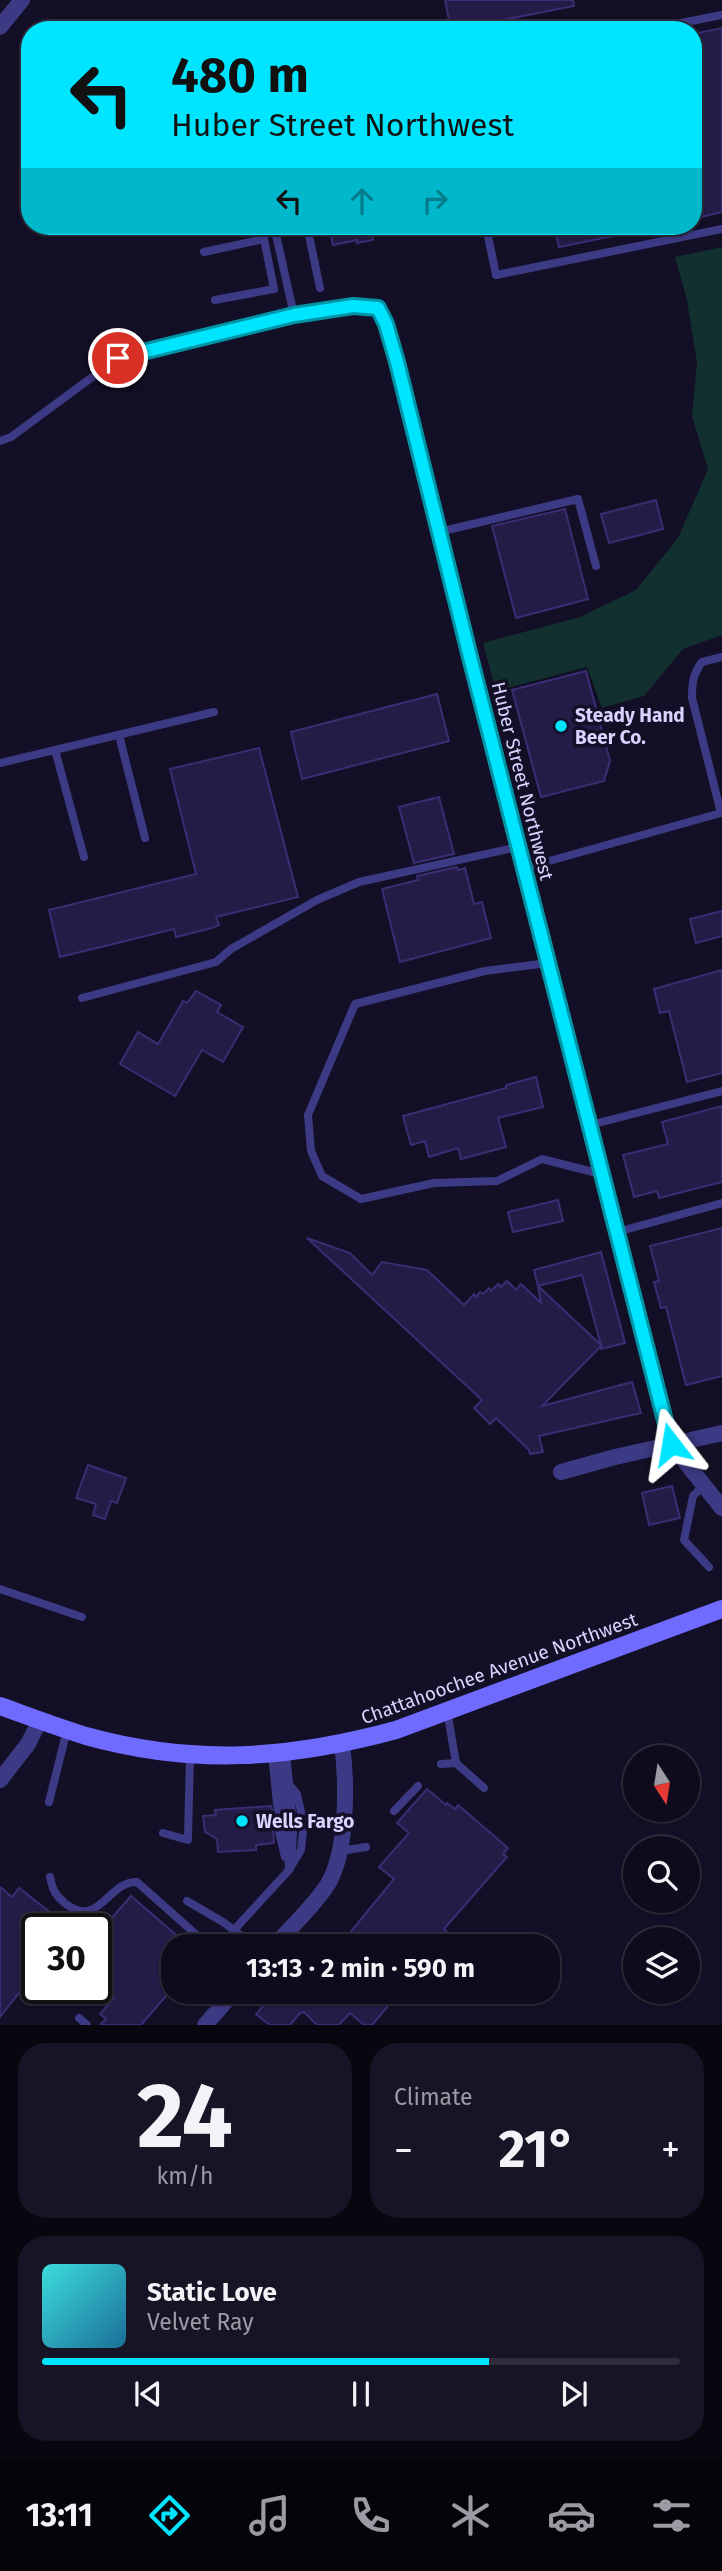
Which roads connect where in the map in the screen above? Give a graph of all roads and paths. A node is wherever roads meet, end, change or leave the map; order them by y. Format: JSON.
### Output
{"nodes":[{"id":1,"x":22,"y":0,"type":"edge"},
{"id":2,"x":722,"y":15,"type":"edge"},
{"id":3,"x":691,"y":21,"type":"edge"},
{"id":4,"x":1,"y":24,"type":"edge"},
{"id":5,"x":722,"y":229,"type":"edge"},
{"id":6,"x":702,"y":233,"type":"edge"},
{"id":7,"x":263,"y":235,"type":"edge"},
{"id":8,"x":276,"y":235,"type":"edge"},
{"id":9,"x":309,"y":235,"type":"edge"},
{"id":10,"x":488,"y":235,"type":"edge"},
{"id":11,"x":693,"y":235,"type":"edge"},
{"id":12,"x":264,"y":239,"type":"junction"},
{"id":13,"x":204,"y":252,"type":"dead end"},
{"id":14,"x":320,"y":288,"type":"dead end"},
{"id":15,"x":215,"y":300,"type":"dead end"},
{"id":16,"x":294,"y":315,"type":"junction"},
{"id":17,"x":118,"y":358,"type":"joint"},
{"id":18,"x":0,"y":441,"type":"edge"},
{"id":19,"x":439,"y":532,"type":"junction"},
{"id":20,"x":596,"y":566,"type":"dead end"},
{"id":21,"x":722,"y":657,"type":"edge"},
{"id":22,"x":214,"y":712,"type":"dead end"},
{"id":23,"x":119,"y":735,"type":"junction"},
{"id":24,"x":55,"y":750,"type":"junction"},
{"id":25,"x":0,"y":763,"type":"edge"},
{"id":26,"x":145,"y":838,"type":"dead end"},
{"id":27,"x":518,"y":847,"type":"junction"},
{"id":28,"x":84,"y":857,"type":"dead end"},
{"id":29,"x":524,"y":868,"type":"junction"},
{"id":30,"x":548,"y":963,"type":"junction"},
{"id":31,"x":82,"y":998,"type":"dead end"},
{"id":32,"x":722,"y":1091,"type":"edge"},
{"id":33,"x":590,"y":1125,"type":"junction"},
{"id":34,"x":603,"y":1175,"type":"junction"},
{"id":35,"x":722,"y":1203,"type":"edge"},
{"id":36,"x":617,"y":1231,"type":"junction"},
{"id":37,"x":722,"y":1433,"type":"edge"},
{"id":38,"x":671,"y":1444,"type":"junction"},
{"id":39,"x":561,"y":1472,"type":"dead end"},
{"id":40,"x":704,"y":1485,"type":"junction"},
{"id":41,"x":720,"y":1503,"type":"edge"},
{"id":42,"x":709,"y":1567,"type":"dead end"},
{"id":43,"x":0,"y":1590,"type":"edge"},
{"id":44,"x":722,"y":1609,"type":"edge"},
{"id":45,"x":82,"y":1618,"type":"dead end"},
{"id":46,"x":0,"y":1706,"type":"edge"},
{"id":47,"x":447,"y":1710,"type":"junction"},
{"id":48,"x":40,"y":1720,"type":"junction"},
{"id":49,"x":67,"y":1729,"type":"junction"},
{"id":50,"x":342,"y":1744,"type":"junction"},
{"id":51,"x":279,"y":1753,"type":"junction"},
{"id":52,"x":190,"y":1754,"type":"junction"},
{"id":53,"x":456,"y":1763,"type":"junction"},
{"id":54,"x":440,"y":1764,"type":"dead end"},
{"id":55,"x":0,"y":1780,"type":"edge"},
{"id":56,"x":418,"y":1786,"type":"dead end"},
{"id":57,"x":484,"y":1788,"type":"dead end"},
{"id":58,"x":49,"y":1802,"type":"dead end"},
{"id":59,"x":394,"y":1811,"type":"dead end"},
{"id":60,"x":163,"y":1833,"type":"dead end"},
{"id":61,"x":366,"y":1847,"type":"dead end"},
{"id":62,"x":340,"y":1851,"type":"junction"},
{"id":63,"x":289,"y":1870,"type":"junction"},
{"id":64,"x":50,"y":1877,"type":"dead end"},
{"id":65,"x":187,"y":1901,"type":"dead end"},
{"id":66,"x":234,"y":1930,"type":"junction"},
{"id":67,"x":196,"y":1934,"type":"edge"},
{"id":68,"x":239,"y":1934,"type":"edge"},
{"id":69,"x":284,"y":1934,"type":"edge"},
{"id":70,"x":223,"y":2004,"type":"edge"},
{"id":71,"x":79,"y":2018,"type":"dead end"},
{"id":72,"x":88,"y":2025,"type":"edge"},
{"id":73,"x":205,"y":2025,"type":"edge"}],
"edges":[{"from":1,"to":4,"type":"street"},
{"from":2,"to":3,"type":"lane"},
{"from":5,"to":6,"type":"lane"},
{"from":7,"to":12,"type":"lane"},
{"from":8,"to":16,"type":"lane"},
{"from":9,"to":14,"type":"lane"},
{"from":10,"to":11,"type":"lane"},
{"from":12,"to":13,"type":"lane"},
{"from":12,"to":15,"type":"lane"},
{"from":16,"to":17,"type":"street","name":"Huber Street Northwest"},
{"from":16,"to":19,"type":"street","name":"Huber Street Northwest"},
{"from":17,"to":18,"type":"lane"},
{"from":19,"to":20,"type":"lane"},
{"from":19,"to":27,"type":"street","name":"Huber Street Northwest"},
{"from":21,"to":29,"type":"lane"},
{"from":22,"to":23,"type":"lane"},
{"from":23,"to":24,"type":"lane"},
{"from":23,"to":26,"type":"lane"},
{"from":24,"to":25,"type":"lane"},
{"from":24,"to":28,"type":"lane"},
{"from":27,"to":29,"type":"street","name":"Huber Street Northwest"},
{"from":27,"to":31,"type":"lane"},
{"from":29,"to":30,"type":"street","name":"Huber Street Northwest"},
{"from":30,"to":33,"type":"street","name":"Huber Street Northwest"},
{"from":30,"to":34,"type":"lane"},
{"from":32,"to":33,"type":"lane"},
{"from":33,"to":34,"type":"street","name":"Huber Street Northwest"},
{"from":34,"to":36,"type":"street","name":"Huber Street Northwest"},
{"from":35,"to":36,"type":"lane"},
{"from":36,"to":38,"type":"street","name":"Huber Street Northwest"},
{"from":37,"to":38,"type":"street"},
{"from":38,"to":39,"type":"street"},
{"from":38,"to":40,"type":"street","name":"Huber Street Northwest"},
{"from":40,"to":41,"type":"street","name":"Huber Street Northwest"},
{"from":40,"to":42,"type":"lane"},
{"from":43,"to":45,"type":"lane"},
{"from":44,"to":47,"type":"street","name":"Chattahoochee Avenue Northwest"},
{"from":46,"to":48,"type":"street","name":"Chattahoochee Avenue Northwest"},
{"from":47,"to":50,"type":"street","name":"Chattahoochee Avenue Northwest"},
{"from":47,"to":53,"type":"lane"},
{"from":48,"to":49,"type":"street","name":"Chattahoochee Avenue Northwest"},
{"from":48,"to":55,"type":"street"},
{"from":49,"to":52,"type":"street","name":"Chattahoochee Avenue Northwest"},
{"from":49,"to":58,"type":"lane"},
{"from":50,"to":51,"type":"street","name":"Chattahoochee Avenue Northwest"},
{"from":50,"to":62,"type":"street"},
{"from":51,"to":51,"type":"lane"},
{"from":51,"to":52,"type":"street","name":"Chattahoochee Avenue Northwest"},
{"from":52,"to":60,"type":"lane"},
{"from":53,"to":54,"type":"lane"},
{"from":53,"to":57,"type":"lane"},
{"from":56,"to":59,"type":"lane"},
{"from":61,"to":62,"type":"lane"},
{"from":62,"to":69,"type":"street"},
{"from":63,"to":63,"type":"lane"},
{"from":63,"to":66,"type":"lane"},
{"from":64,"to":67,"type":"lane"},
{"from":65,"to":66,"type":"lane"},
{"from":66,"to":68,"type":"lane"},
{"from":70,"to":73,"type":"street"},
{"from":71,"to":72,"type":"lane"}]}
